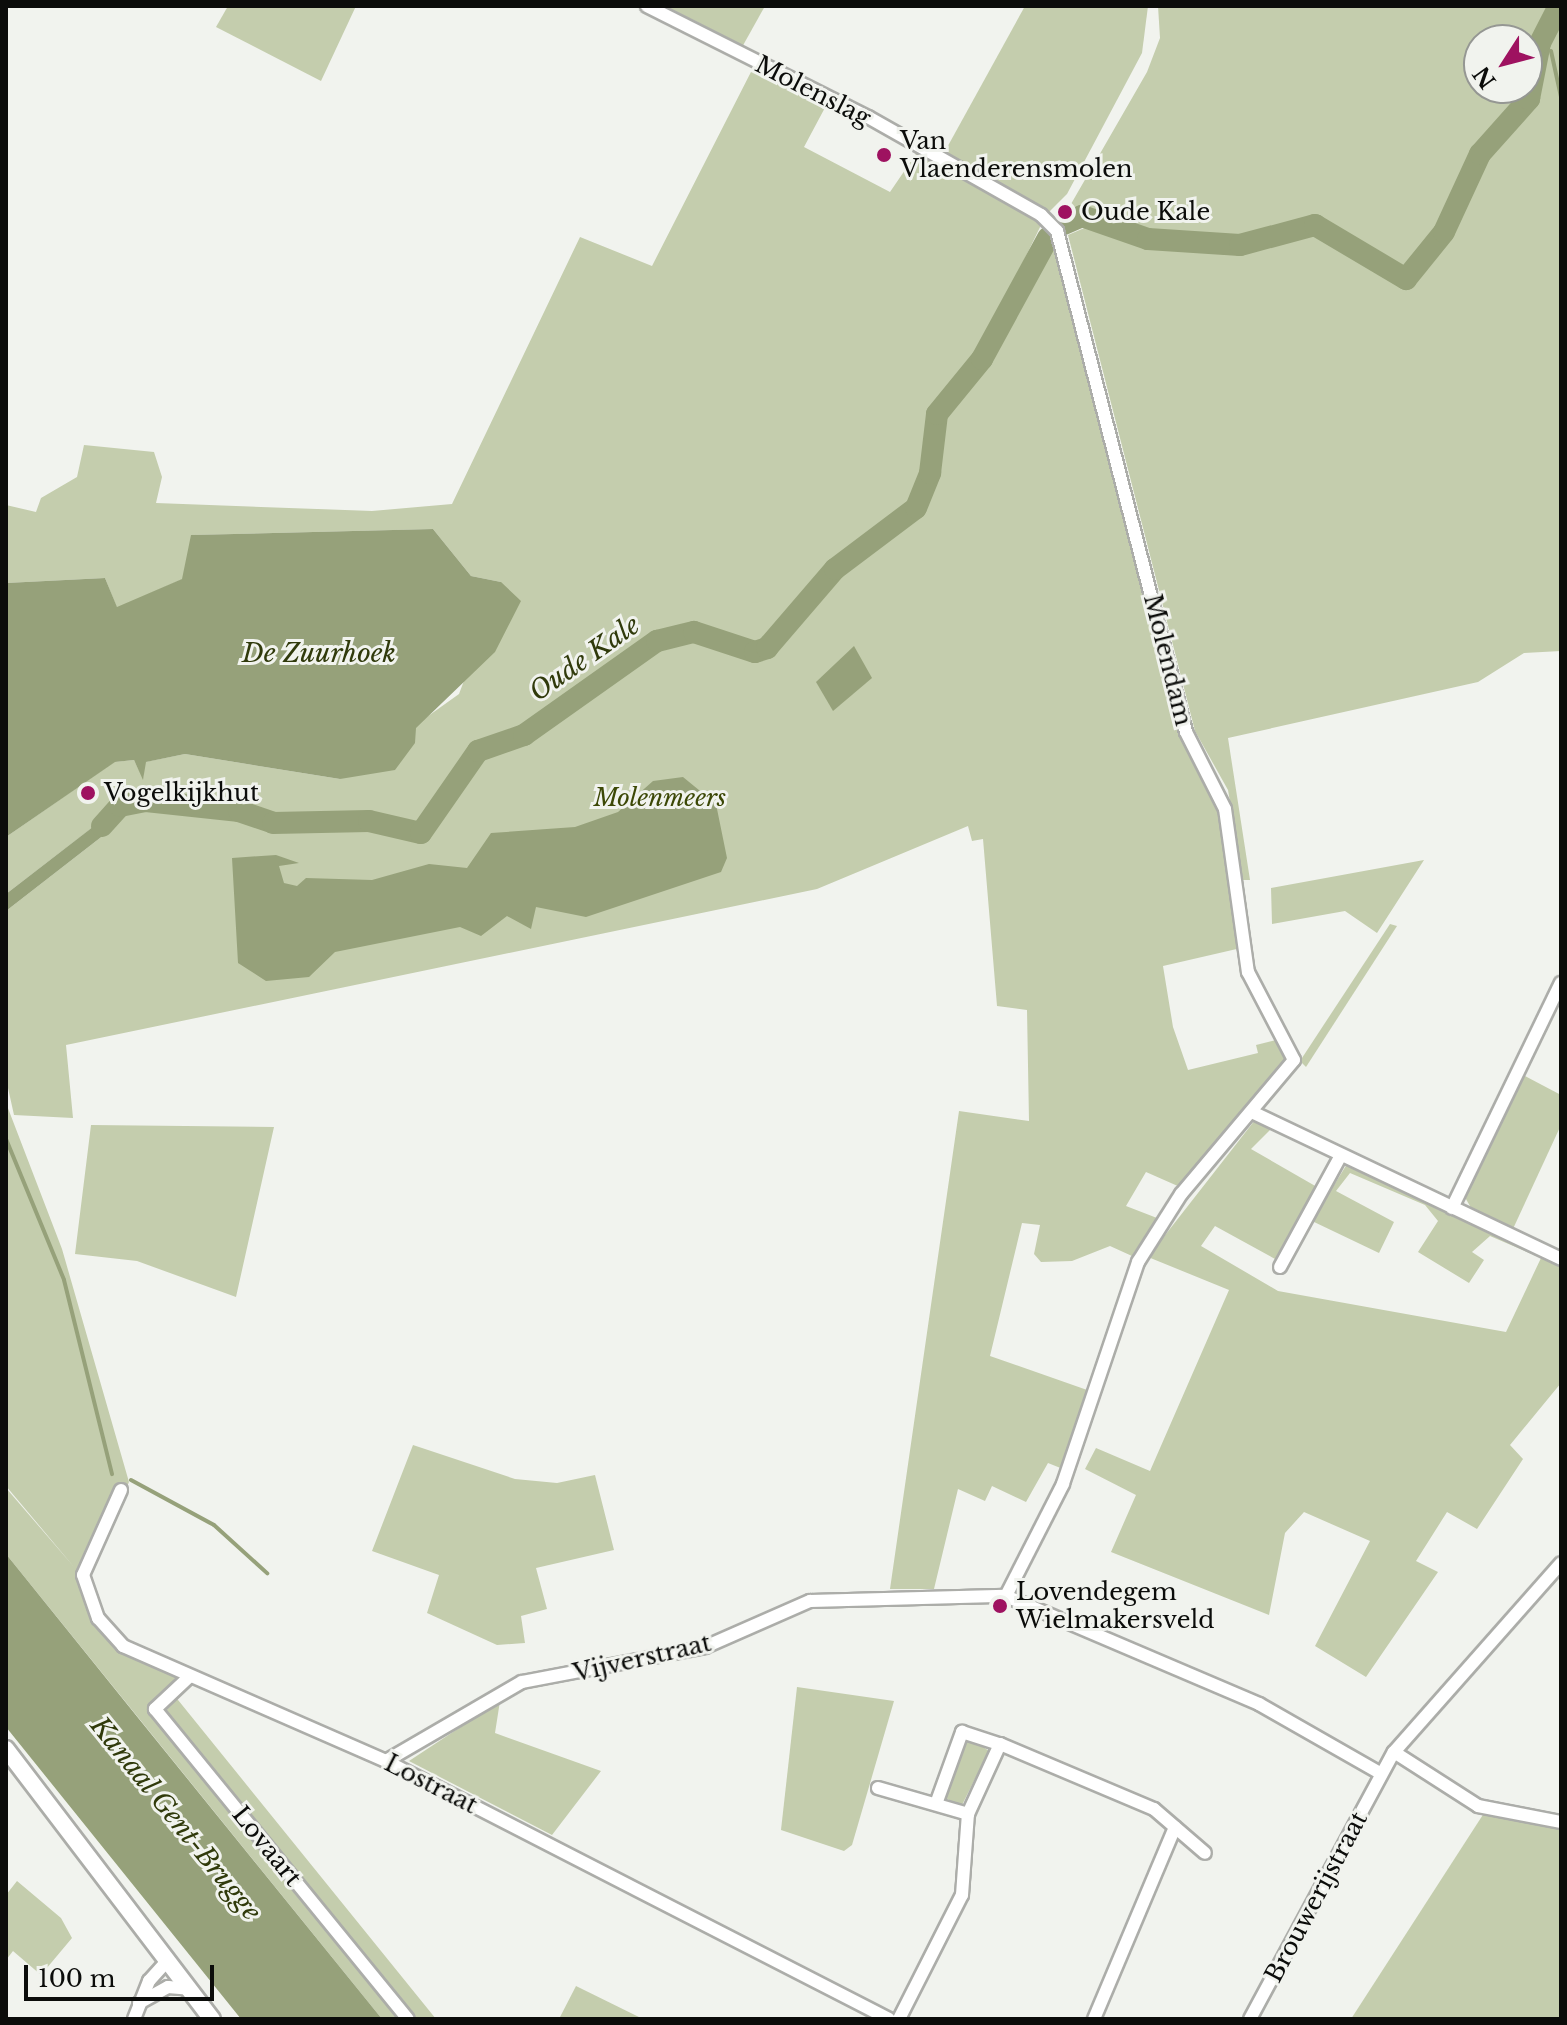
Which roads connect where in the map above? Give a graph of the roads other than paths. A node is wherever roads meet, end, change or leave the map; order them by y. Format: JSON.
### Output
{"nodes":[{"id":1,"x":647,"y":6,"type":"edge"},
{"id":2,"x":1056,"y":231,"type":"joint"},
{"id":3,"x":1561,"y":983,"type":"edge"},
{"id":4,"x":1254,"y":1113,"type":"junction"},
{"id":5,"x":1340,"y":1157,"type":"junction"},
{"id":6,"x":1452,"y":1208,"type":"junction"},
{"id":7,"x":1561,"y":1259,"type":"edge"},
{"id":8,"x":1280,"y":1267,"type":"dead end"},
{"id":9,"x":121,"y":1490,"type":"dead end"},
{"id":10,"x":1561,"y":1563,"type":"edge"},
{"id":11,"x":1006,"y":1596,"type":"junction"},
{"id":12,"x":189,"y":1677,"type":"junction"},
{"id":13,"x":1000,"y":1744,"type":"junction"},
{"id":14,"x":6,"y":1749,"type":"edge"},
{"id":15,"x":1394,"y":1752,"type":"junction"},
{"id":16,"x":386,"y":1761,"type":"junction"},
{"id":17,"x":1380,"y":1773,"type":"junction"},
{"id":18,"x":878,"y":1788,"type":"dead end"},
{"id":19,"x":936,"y":1804,"type":"junction"},
{"id":20,"x":968,"y":1814,"type":"junction"},
{"id":21,"x":1561,"y":1822,"type":"edge"},
{"id":22,"x":1175,"y":1827,"type":"junction"},
{"id":23,"x":1205,"y":1853,"type":"dead end"},
{"id":24,"x":168,"y":1960,"type":"junction"},
{"id":25,"x":189,"y":1989,"type":"junction"},
{"id":26,"x":139,"y":2003,"type":"junction"},
{"id":27,"x":134,"y":2019,"type":"edge"},
{"id":28,"x":212,"y":2019,"type":"edge"},
{"id":29,"x":408,"y":2019,"type":"edge"},
{"id":30,"x":889,"y":2019,"type":"edge"},
{"id":31,"x":899,"y":2019,"type":"edge"},
{"id":32,"x":1094,"y":2019,"type":"edge"},
{"id":33,"x":1250,"y":2019,"type":"edge"}],
"edges":[{"from":1,"to":2,"type":"street","name":"Molenslag"},
{"from":2,"to":4,"type":"street","name":"Molendam"},
{"from":3,"to":6,"type":"street"},
{"from":4,"to":5,"type":"street"},
{"from":4,"to":11,"type":"street"},
{"from":5,"to":6,"type":"street"},
{"from":5,"to":8,"type":"street"},
{"from":6,"to":7,"type":"street"},
{"from":9,"to":12,"type":"street","name":"Lostraat"},
{"from":10,"to":15,"type":"street","name":"Brouwerijstraat"},
{"from":11,"to":16,"type":"street","name":"Vijverstraat"},
{"from":11,"to":17,"type":"street"},
{"from":12,"to":16,"type":"street","name":"Lostraat"},
{"from":12,"to":29,"type":"street","name":"Lovaart"},
{"from":13,"to":19,"type":"street"},
{"from":13,"to":20,"type":"street"},
{"from":13,"to":22,"type":"street"},
{"from":14,"to":24,"type":"street"},
{"from":15,"to":17,"type":"street","name":"Brouwerijstraat"},
{"from":15,"to":21,"type":"street"},
{"from":16,"to":30,"type":"street","name":"Lostraat"},
{"from":17,"to":33,"type":"street","name":"Brouwerijstraat"},
{"from":18,"to":19,"type":"street"},
{"from":19,"to":20,"type":"street"},
{"from":20,"to":31,"type":"street"},
{"from":22,"to":23,"type":"street"},
{"from":22,"to":32,"type":"street"},
{"from":24,"to":25,"type":"street"},
{"from":24,"to":26,"type":"street"},
{"from":25,"to":26,"type":"street"},
{"from":25,"to":28,"type":"street"},
{"from":26,"to":27,"type":"street"}]}
